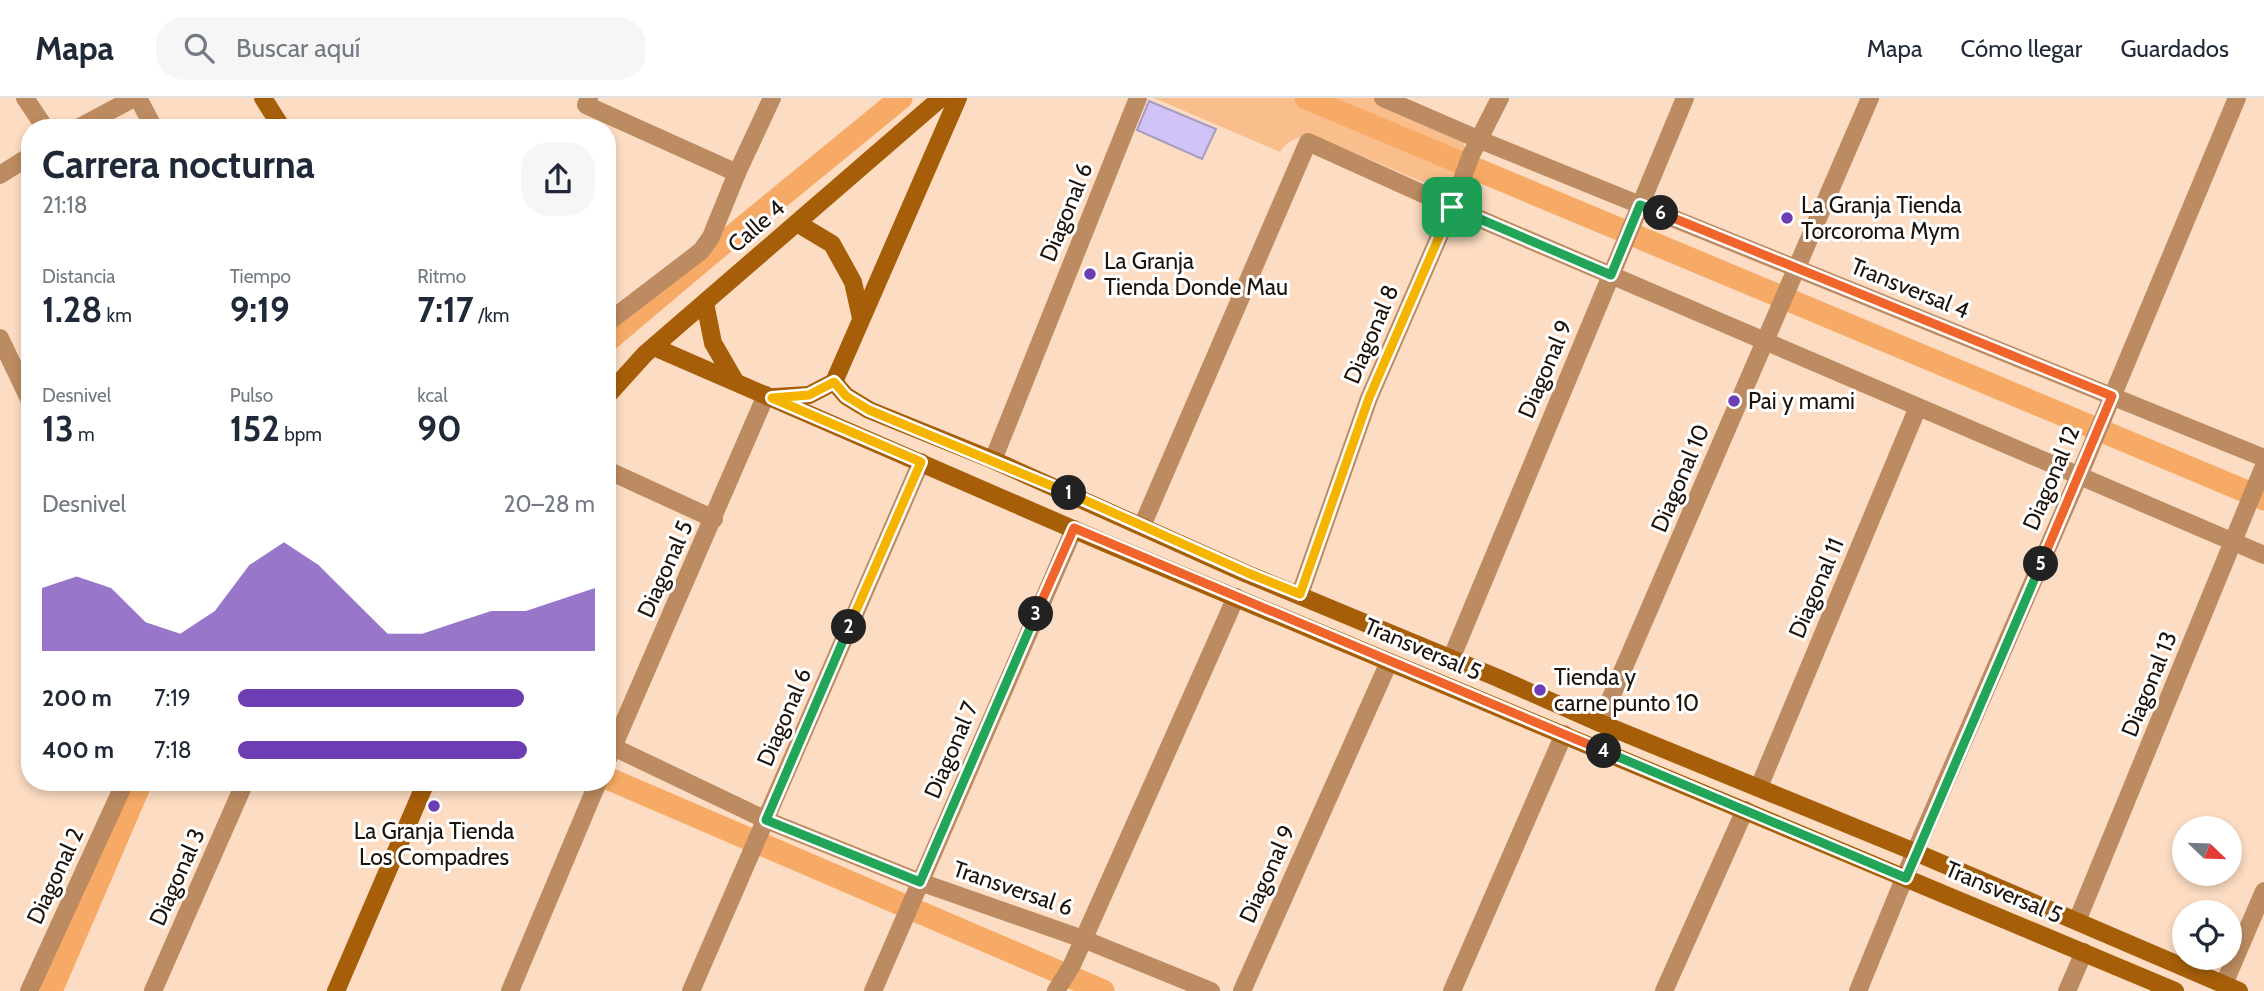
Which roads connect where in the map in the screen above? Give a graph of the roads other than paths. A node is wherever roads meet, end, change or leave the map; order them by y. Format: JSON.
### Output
{"nodes":[{"id":1,"x":25,"y":98,"type":"edge"},
{"id":2,"x":136,"y":98,"type":"edge"},
{"id":3,"x":263,"y":98,"type":"edge"},
{"id":4,"x":772,"y":98,"type":"edge"},
{"id":5,"x":941,"y":98,"type":"edge"},
{"id":6,"x":958,"y":98,"type":"edge"},
{"id":7,"x":1138,"y":98,"type":"edge"},
{"id":8,"x":1383,"y":98,"type":"edge"},
{"id":9,"x":1500,"y":98,"type":"edge"},
{"id":10,"x":1685,"y":98,"type":"edge"},
{"id":11,"x":1870,"y":98,"type":"edge"},
{"id":12,"x":2237,"y":98,"type":"edge"},
{"id":13,"x":588,"y":101,"type":"edge"},
{"id":14,"x":39,"y":119,"type":"edge"},
{"id":15,"x":95,"y":119,"type":"edge"},
{"id":16,"x":149,"y":119,"type":"edge"},
{"id":17,"x":276,"y":119,"type":"edge"},
{"id":18,"x":1475,"y":148,"type":"junction"},
{"id":19,"x":21,"y":162,"type":"edge"},
{"id":20,"x":737,"y":173,"type":"junction"},
{"id":21,"x":0,"y":175,"type":"edge"},
{"id":22,"x":1455,"y":200,"type":"junction"},
{"id":23,"x":1638,"y":210,"type":"junction"},
{"id":24,"x":797,"y":223,"type":"junction"},
{"id":25,"x":1611,"y":275,"type":"junction"},
{"id":26,"x":1793,"y":276,"type":"junction"},
{"id":27,"x":705,"y":303,"type":"junction"},
{"id":28,"x":616,"y":316,"type":"edge"},
{"id":29,"x":862,"y":318,"type":"junction"},
{"id":30,"x":1768,"y":334,"type":"junction"},
{"id":31,"x":0,"y":338,"type":"edge"},
{"id":32,"x":654,"y":346,"type":"junction"},
{"id":33,"x":21,"y":382,"type":"edge"},
{"id":34,"x":735,"y":382,"type":"junction"},
{"id":35,"x":834,"y":382,"type":"junction"},
{"id":36,"x":616,"y":386,"type":"edge"},
{"id":37,"x":769,"y":396,"type":"junction"},
{"id":38,"x":2109,"y":403,"type":"junction"},
{"id":39,"x":1918,"y":407,"type":"junction"},
{"id":40,"x":993,"y":460,"type":"junction"},
{"id":41,"x":921,"y":462,"type":"junction"},
{"id":42,"x":2264,"y":465,"type":"edge"},
{"id":43,"x":2081,"y":470,"type":"junction"},
{"id":44,"x":616,"y":474,"type":"edge"},
{"id":45,"x":714,"y":519,"type":"junction"},
{"id":46,"x":1142,"y":526,"type":"junction"},
{"id":47,"x":1074,"y":528,"type":"junction"},
{"id":48,"x":2234,"y":542,"type":"junction"},
{"id":49,"x":2264,"y":555,"type":"edge"},
{"id":50,"x":1300,"y":594,"type":"junction"},
{"id":51,"x":1236,"y":597,"type":"junction"},
{"id":52,"x":1451,"y":659,"type":"junction"},
{"id":53,"x":1389,"y":662,"type":"junction"},
{"id":54,"x":1600,"y":723,"type":"junction"},
{"id":55,"x":1564,"y":734,"type":"junction"},
{"id":56,"x":616,"y":736,"type":"edge"},
{"id":57,"x":616,"y":755,"type":"edge"},
{"id":58,"x":1759,"y":788,"type":"junction"},
{"id":59,"x":121,"y":791,"type":"edge"},
{"id":60,"x":241,"y":791,"type":"edge"},
{"id":61,"x":422,"y":791,"type":"edge"},
{"id":62,"x":594,"y":791,"type":"edge"},
{"id":63,"x":1745,"y":810,"type":"junction"},
{"id":64,"x":762,"y":828,"type":"junction"},
{"id":65,"x":1916,"y":852,"type":"junction"},
{"id":66,"x":1906,"y":878,"type":"junction"},
{"id":67,"x":918,"y":888,"type":"junction"},
{"id":68,"x":2264,"y":891,"type":"edge"},
{"id":69,"x":2077,"y":921,"type":"junction"},
{"id":70,"x":1083,"y":939,"type":"junction"},
{"id":71,"x":2084,"y":952,"type":"junction"},
{"id":72,"x":2232,"y":988,"type":"edge"},
{"id":73,"x":29,"y":991,"type":"edge"},
{"id":74,"x":153,"y":991,"type":"edge"},
{"id":75,"x":337,"y":991,"type":"edge"},
{"id":76,"x":510,"y":991,"type":"edge"},
{"id":77,"x":691,"y":991,"type":"edge"},
{"id":78,"x":873,"y":991,"type":"edge"},
{"id":79,"x":1056,"y":991,"type":"edge"},
{"id":80,"x":1211,"y":991,"type":"edge"},
{"id":81,"x":1242,"y":991,"type":"edge"},
{"id":82,"x":1452,"y":991,"type":"edge"},
{"id":83,"x":1664,"y":991,"type":"edge"},
{"id":84,"x":1858,"y":991,"type":"edge"},
{"id":85,"x":2067,"y":991,"type":"edge"},
{"id":86,"x":2175,"y":991,"type":"edge"}],
"edges":[{"from":1,"to":14,"type":"street"},
{"from":2,"to":15,"type":"street"},
{"from":2,"to":16,"type":"street"},
{"from":3,"to":17,"type":"street"},
{"from":4,"to":20,"type":"street"},
{"from":5,"to":24,"type":"street","name":"Calle 4"},
{"from":6,"to":29,"type":"street"},
{"from":7,"to":40,"type":"street","name":"Diagonal 6"},
{"from":8,"to":18,"type":"street","name":"Transversal 4"},
{"from":9,"to":18,"type":"street","name":"Diagonal 8"},
{"from":10,"to":23,"type":"street","name":"Diagonal 9"},
{"from":11,"to":26,"type":"street","name":"Diagonal 10"},
{"from":12,"to":38,"type":"street","name":"Diagonal 12"},
{"from":13,"to":20,"type":"street"},
{"from":18,"to":22,"type":"street","name":"Diagonal 8"},
{"from":18,"to":23,"type":"street","name":"Transversal 4"},
{"from":19,"to":21,"type":"street"},
{"from":20,"to":28,"type":"street","name":"Calle 4"},
{"from":22,"to":25,"type":"street"},
{"from":22,"to":46,"type":"street"},
{"from":22,"to":50,"type":"street","name":"Diagonal 8"},
{"from":23,"to":25,"type":"street","name":"Diagonal 9"},
{"from":23,"to":26,"type":"street","name":"Transversal 4"},
{"from":24,"to":27,"type":"street","name":"Calle 4"},
{"from":24,"to":29,"type":"street"},
{"from":25,"to":30,"type":"street"},
{"from":25,"to":52,"type":"street","name":"Diagonal 9"},
{"from":26,"to":30,"type":"street","name":"Diagonal 10"},
{"from":26,"to":38,"type":"street","name":"Transversal 4"},
{"from":27,"to":32,"type":"street","name":"Calle 4"},
{"from":27,"to":34,"type":"street"},
{"from":29,"to":35,"type":"street"},
{"from":30,"to":39,"type":"street"},
{"from":30,"to":54,"type":"street","name":"Diagonal 10"},
{"from":31,"to":33,"type":"street"},
{"from":32,"to":34,"type":"street","name":"Transversal 5"},
{"from":32,"to":36,"type":"street","name":"Calle 4"},
{"from":34,"to":37,"type":"street","name":"Transversal 5"},
{"from":35,"to":37,"type":"street"},
{"from":35,"to":40,"type":"street","name":"Transversal 5"},
{"from":37,"to":41,"type":"street","name":"Transversal 5"},
{"from":37,"to":45,"type":"street","name":"Diagonal 5"},
{"from":38,"to":42,"type":"street","name":"Transversal 4"},
{"from":38,"to":43,"type":"street","name":"Diagonal 12"},
{"from":39,"to":43,"type":"street"},
{"from":39,"to":58,"type":"street","name":"Diagonal 11"},
{"from":40,"to":46,"type":"street","name":"Transversal 5"},
{"from":41,"to":47,"type":"street","name":"Transversal 5"},
{"from":41,"to":64,"type":"street","name":"Diagonal 6"},
{"from":42,"to":48,"type":"street","name":"Diagonal 13"},
{"from":43,"to":48,"type":"street"},
{"from":43,"to":65,"type":"street","name":"Diagonal 12"},
{"from":44,"to":45,"type":"street"},
{"from":45,"to":56,"type":"street","name":"Diagonal 5"},
{"from":46,"to":50,"type":"street","name":"Transversal 5"},
{"from":47,"to":51,"type":"street","name":"Transversal 5"},
{"from":47,"to":67,"type":"street","name":"Diagonal 7"},
{"from":48,"to":49,"type":"street"},
{"from":48,"to":69,"type":"street","name":"Diagonal 13"},
{"from":50,"to":52,"type":"street","name":"Transversal 5"},
{"from":51,"to":53,"type":"street","name":"Transversal 5"},
{"from":51,"to":70,"type":"street"},
{"from":52,"to":54,"type":"street","name":"Transversal 5"},
{"from":53,"to":55,"type":"street","name":"Transversal 5"},
{"from":53,"to":81,"type":"street","name":"Diagonal 9"},
{"from":54,"to":58,"type":"street","name":"Transversal 5"},
{"from":55,"to":63,"type":"street","name":"Transversal 5"},
{"from":55,"to":82,"type":"street"},
{"from":57,"to":64,"type":"street","name":"Transversal 6"},
{"from":58,"to":65,"type":"street","name":"Transversal 5"},
{"from":59,"to":73,"type":"street","name":"Diagonal 2"},
{"from":60,"to":74,"type":"street","name":"Diagonal 3"},
{"from":61,"to":75,"type":"street"},
{"from":62,"to":76,"type":"street"},
{"from":63,"to":66,"type":"street","name":"Transversal 5"},
{"from":63,"to":83,"type":"street"},
{"from":64,"to":67,"type":"street","name":"Transversal 6"},
{"from":64,"to":77,"type":"street","name":"Diagonal 6"},
{"from":65,"to":66,"type":"street","name":"Diagonal 12"},
{"from":65,"to":69,"type":"street","name":"Transversal 5"},
{"from":66,"to":71,"type":"street","name":"Transversal 5"},
{"from":66,"to":84,"type":"street","name":"Diagonal 12"},
{"from":67,"to":70,"type":"street","name":"Transversal 6"},
{"from":67,"to":78,"type":"street","name":"Diagonal 7"},
{"from":68,"to":72,"type":"street"},
{"from":69,"to":72,"type":"street","name":"Transversal 5"},
{"from":70,"to":79,"type":"street"},
{"from":70,"to":80,"type":"street","name":"Transversal 6"},
{"from":71,"to":85,"type":"street"},
{"from":71,"to":86,"type":"street","name":"Transversal 5"}]}
